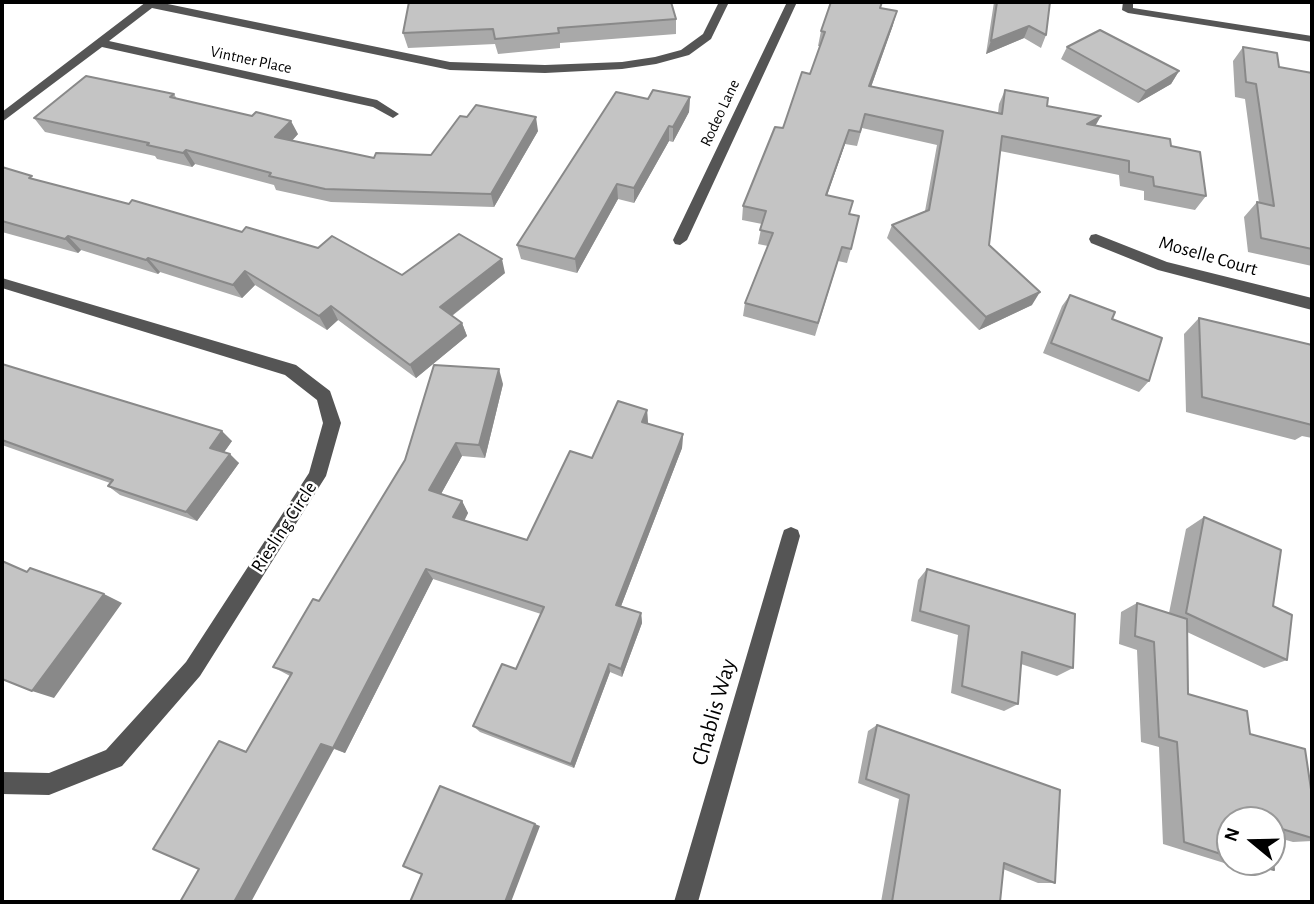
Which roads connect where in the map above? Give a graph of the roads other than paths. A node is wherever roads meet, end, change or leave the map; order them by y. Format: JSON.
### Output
{"nodes":[{"id":1,"x":724,"y":2,"type":"edge"},
{"id":2,"x":792,"y":2,"type":"edge"},
{"id":3,"x":1128,"y":2,"type":"edge"},
{"id":4,"x":152,"y":3,"type":"edge"},
{"id":5,"x":1312,"y":39,"type":"edge"},
{"id":6,"x":100,"y":43,"type":"junction"},
{"id":7,"x":393,"y":114,"type":"dead end"},
{"id":8,"x":2,"y":118,"type":"edge"},
{"id":9,"x":1096,"y":239,"type":"dead end"},
{"id":10,"x":680,"y":240,"type":"dead end"},
{"id":11,"x":2,"y":282,"type":"edge"},
{"id":12,"x":1312,"y":304,"type":"edge"},
{"id":13,"x":791,"y":536,"type":"dead end"},
{"id":14,"x":2,"y":783,"type":"edge"},
{"id":15,"x":686,"y":902,"type":"edge"}],
"edges":[{"from":1,"to":4,"type":"street"},
{"from":2,"to":10,"type":"street","name":"Rodeo Lane"},
{"from":3,"to":5,"type":"street"},
{"from":4,"to":6,"type":"street"},
{"from":6,"to":7,"type":"street","name":"Vintner Place"},
{"from":6,"to":8,"type":"street"},
{"from":9,"to":12,"type":"street","name":"Moselle Court"},
{"from":11,"to":14,"type":"street","name":"Riesling Circle"},
{"from":13,"to":15,"type":"street","name":"Chablis Way"}]}
